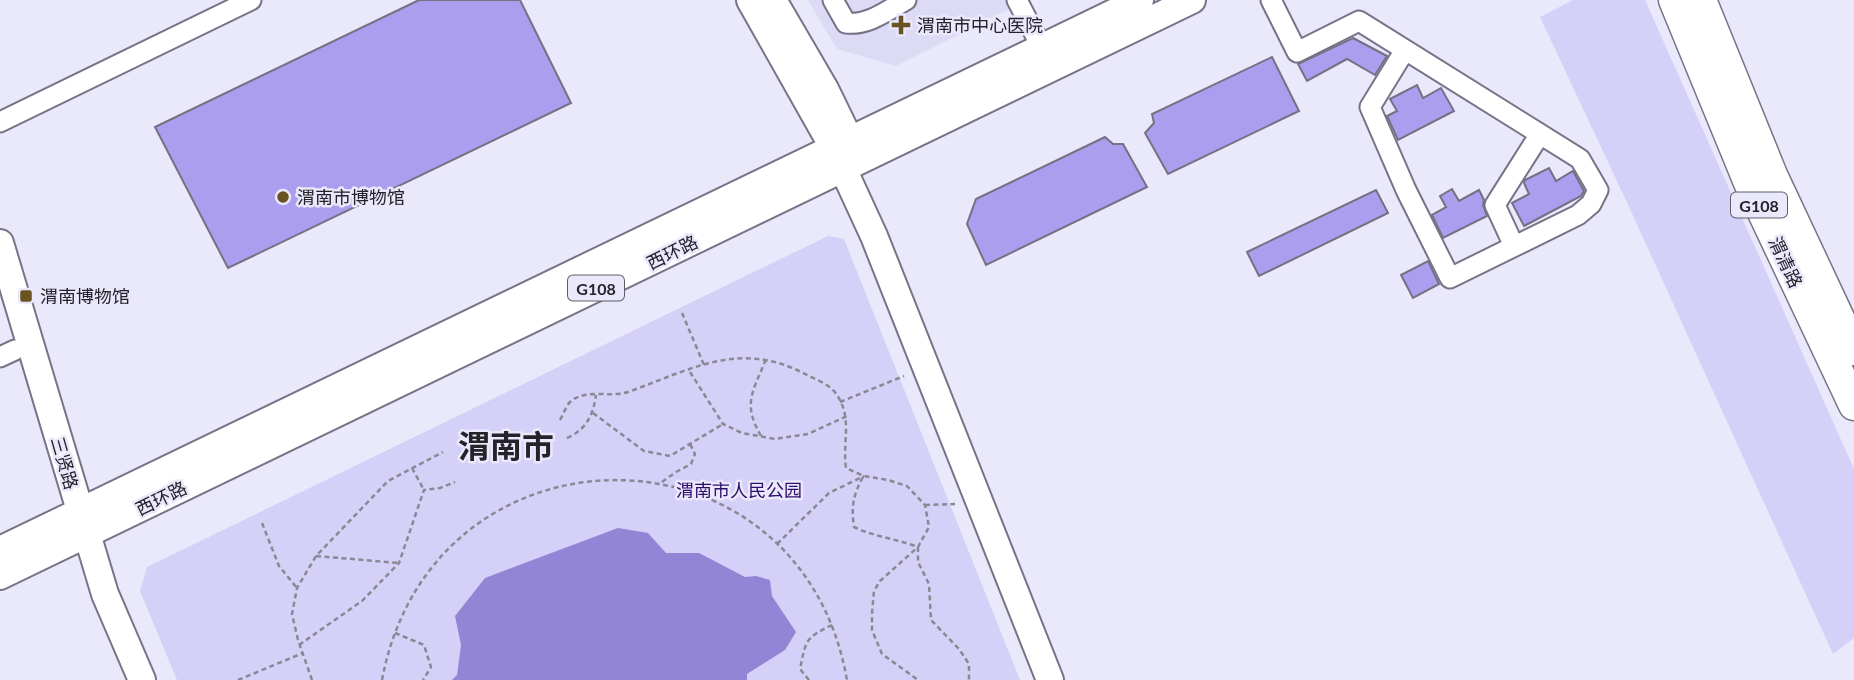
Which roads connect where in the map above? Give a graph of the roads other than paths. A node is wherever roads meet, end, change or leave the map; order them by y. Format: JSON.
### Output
{"nodes":[{"id":1,"x":225,"y":0,"type":"edge"},
{"id":2,"x":251,"y":0,"type":"edge"},
{"id":3,"x":750,"y":0,"type":"edge"},
{"id":4,"x":773,"y":0,"type":"edge"},
{"id":5,"x":833,"y":0,"type":"edge"},
{"id":6,"x":906,"y":0,"type":"edge"},
{"id":7,"x":1017,"y":0,"type":"edge"},
{"id":8,"x":1140,"y":0,"type":"edge"},
{"id":9,"x":1192,"y":0,"type":"edge"},
{"id":10,"x":1271,"y":0,"type":"edge"},
{"id":11,"x":1674,"y":0,"type":"edge"},
{"id":12,"x":1701,"y":0,"type":"edge"},
{"id":13,"x":1042,"y":48,"type":"junction"},
{"id":14,"x":1405,"y":50,"type":"junction"},
{"id":15,"x":0,"y":108,"type":"edge"},
{"id":16,"x":0,"y":122,"type":"edge"},
{"id":17,"x":1541,"y":134,"type":"junction"},
{"id":18,"x":847,"y":153,"type":"junction"},
{"id":19,"x":0,"y":243,"type":"edge"},
{"id":20,"x":1514,"y":246,"type":"junction"},
{"id":21,"x":0,"y":299,"type":"edge"},
{"id":22,"x":1854,"y":350,"type":"edge"},
{"id":23,"x":7,"y":354,"type":"edge"},
{"id":24,"x":1854,"y":405,"type":"edge"},
{"id":25,"x":75,"y":527,"type":"junction"},
{"id":26,"x":0,"y":550,"type":"edge"},
{"id":27,"x":0,"y":576,"type":"edge"},
{"id":28,"x":126,"y":680,"type":"edge"},
{"id":29,"x":142,"y":680,"type":"edge"},
{"id":30,"x":1050,"y":680,"type":"edge"},
{"id":31,"x":1067,"y":680,"type":"edge"}],
"edges":[{"from":1,"to":15,"type":"street"},
{"from":2,"to":16,"type":"street"},
{"from":3,"to":18,"type":"main road"},
{"from":4,"to":18,"type":"main road"},
{"from":5,"to":6,"type":"street"},
{"from":7,"to":13,"type":"street"},
{"from":8,"to":13,"type":"main road","name":"西环路"},
{"from":9,"to":18,"type":"main road","name":"西环路"},
{"from":10,"to":14,"type":"street"},
{"from":11,"to":24,"type":"highway","name":"渭清路","number":"G108"},
{"from":12,"to":22,"type":"highway","name":"渭清路","number":"G108"},
{"from":13,"to":18,"type":"main road","name":"西环路"},
{"from":14,"to":17,"type":"street"},
{"from":14,"to":20,"type":"street"},
{"from":17,"to":20,"type":"street"},
{"from":17,"to":20,"type":"street"},
{"from":18,"to":25,"type":"main road","name":"西环路"},
{"from":18,"to":30,"type":"main road"},
{"from":18,"to":31,"type":"main road"},
{"from":19,"to":25,"type":"main road","name":"三贤路"},
{"from":21,"to":23,"type":"main road","name":"三贤路"},
{"from":23,"to":25,"type":"main road","name":"三贤路"},
{"from":25,"to":26,"type":"main road","name":"西环路"},
{"from":25,"to":27,"type":"main road","name":"西环路"},
{"from":25,"to":28,"type":"main road","name":"三贤路"},
{"from":25,"to":29,"type":"main road","name":"三贤路"}]}
